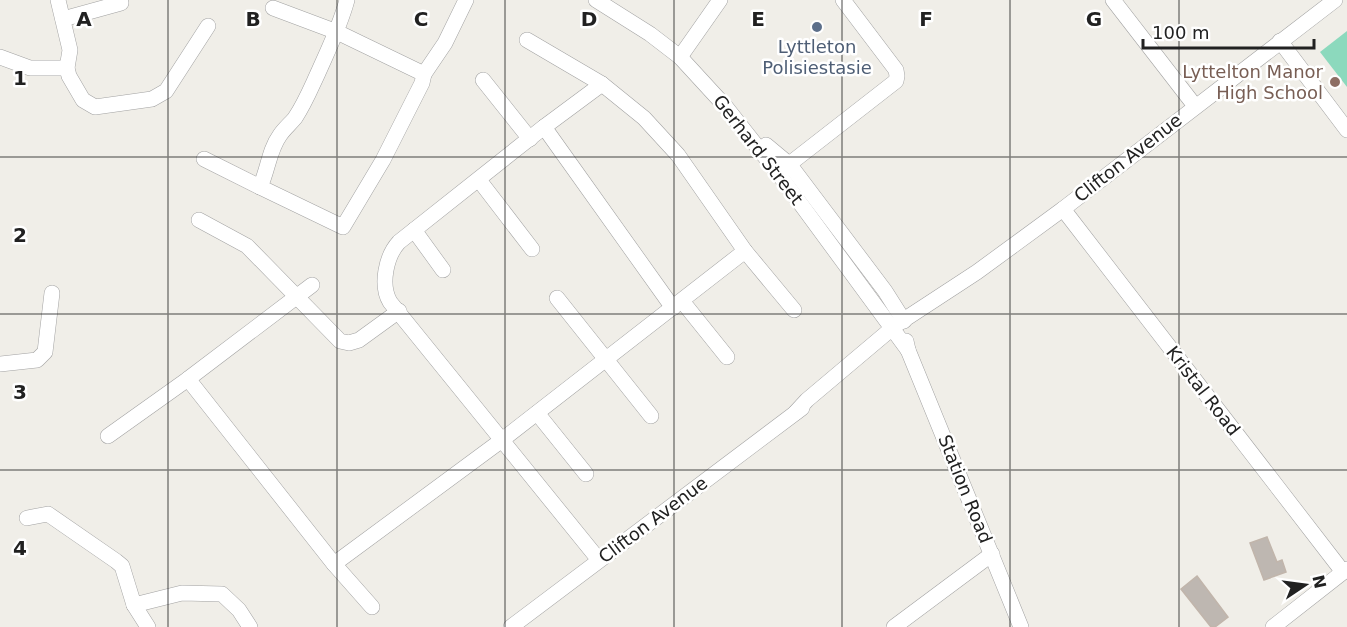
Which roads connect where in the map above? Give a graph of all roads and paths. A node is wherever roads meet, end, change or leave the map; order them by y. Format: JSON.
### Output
{"nodes":[{"id":1,"x":58,"y":0,"type":"edge"},
{"id":2,"x":347,"y":0,"type":"edge"},
{"id":3,"x":466,"y":0,"type":"edge"},
{"id":4,"x":596,"y":0,"type":"edge"},
{"id":5,"x":606,"y":0,"type":"edge"},
{"id":6,"x":720,"y":0,"type":"edge"},
{"id":7,"x":843,"y":0,"type":"edge"},
{"id":8,"x":1113,"y":0,"type":"edge"},
{"id":9,"x":1335,"y":0,"type":"edge"},
{"id":10,"x":121,"y":3,"type":"dead end"},
{"id":11,"x":273,"y":8,"type":"dead end"},
{"id":12,"x":63,"y":19,"type":"junction"},
{"id":13,"x":208,"y":26,"type":"dead end"},
{"id":14,"x":337,"y":32,"type":"junction"},
{"id":15,"x":527,"y":40,"type":"dead end"},
{"id":16,"x":1280,"y":41,"type":"junction"},
{"id":17,"x":682,"y":53,"type":"junction"},
{"id":18,"x":0,"y":57,"type":"edge"},
{"id":19,"x":67,"y":68,"type":"junction"},
{"id":20,"x":424,"y":74,"type":"junction"},
{"id":21,"x":483,"y":80,"type":"dead end"},
{"id":22,"x":602,"y":84,"type":"junction"},
{"id":23,"x":1196,"y":106,"type":"junction"},
{"id":24,"x":544,"y":127,"type":"junction"},
{"id":25,"x":1347,"y":130,"type":"edge"},
{"id":26,"x":530,"y":139,"type":"junction"},
{"id":27,"x":204,"y":159,"type":"dead end"},
{"id":28,"x":784,"y":169,"type":"junction"},
{"id":29,"x":479,"y":180,"type":"junction"},
{"id":30,"x":260,"y":187,"type":"junction"},
{"id":31,"x":1063,"y":209,"type":"junction"},
{"id":32,"x":199,"y":220,"type":"dead end"},
{"id":33,"x":414,"y":230,"type":"junction"},
{"id":34,"x":532,"y":249,"type":"dead end"},
{"id":35,"x":745,"y":251,"type":"junction"},
{"id":36,"x":443,"y":270,"type":"dead end"},
{"id":37,"x":312,"y":285,"type":"dead end"},
{"id":38,"x":52,"y":293,"type":"dead end"},
{"id":39,"x":296,"y":298,"type":"junction"},
{"id":40,"x":557,"y":298,"type":"dead end"},
{"id":41,"x":678,"y":305,"type":"junction"},
{"id":42,"x":794,"y":310,"type":"dead end"},
{"id":43,"x":399,"y":311,"type":"junction"},
{"id":44,"x":900,"y":330,"type":"junction"},
{"id":45,"x":727,"y":357,"type":"dead end"},
{"id":46,"x":606,"y":360,"type":"junction"},
{"id":47,"x":0,"y":364,"type":"edge"},
{"id":48,"x":188,"y":379,"type":"junction"},
{"id":49,"x":537,"y":413,"type":"junction"},
{"id":50,"x":651,"y":416,"type":"dead end"},
{"id":51,"x":108,"y":436,"type":"dead end"},
{"id":52,"x":502,"y":440,"type":"junction"},
{"id":53,"x":586,"y":474,"type":"dead end"},
{"id":54,"x":27,"y":518,"type":"dead end"},
{"id":55,"x":992,"y":554,"type":"junction"},
{"id":56,"x":599,"y":560,"type":"junction"},
{"id":57,"x":334,"y":564,"type":"junction"},
{"id":58,"x":1345,"y":570,"type":"edge"},
{"id":59,"x":134,"y":605,"type":"junction"},
{"id":60,"x":372,"y":607,"type":"dead end"},
{"id":61,"x":148,"y":627,"type":"edge"},
{"id":62,"x":250,"y":627,"type":"edge"},
{"id":63,"x":511,"y":627,"type":"edge"},
{"id":64,"x":894,"y":627,"type":"edge"},
{"id":65,"x":1022,"y":627,"type":"edge"},
{"id":66,"x":1273,"y":627,"type":"edge"}],
"edges":[{"from":1,"to":12,"type":"street"},
{"from":2,"to":14,"type":"street"},
{"from":3,"to":20,"type":"street"},
{"from":4,"to":17,"type":"street","name":"Gerhard Street"},
{"from":5,"to":17,"type":"street","name":"Gerhard Street"},
{"from":6,"to":17,"type":"street"},
{"from":7,"to":28,"type":"street"},
{"from":8,"to":23,"type":"street"},
{"from":9,"to":16,"type":"street","name":"Clifton Avenue"},
{"from":10,"to":12,"type":"street"},
{"from":11,"to":14,"type":"street"},
{"from":12,"to":19,"type":"street"},
{"from":13,"to":19,"type":"street"},
{"from":14,"to":20,"type":"street"},
{"from":14,"to":30,"type":"street"},
{"from":15,"to":22,"type":"street"},
{"from":16,"to":23,"type":"street","name":"Clifton Avenue"},
{"from":16,"to":25,"type":"street"},
{"from":17,"to":28,"type":"street","name":"Gerhard Street"},
{"from":18,"to":19,"type":"street"},
{"from":20,"to":30,"type":"street"},
{"from":21,"to":26,"type":"street"},
{"from":22,"to":24,"type":"street"},
{"from":22,"to":35,"type":"street"},
{"from":23,"to":31,"type":"street","name":"Clifton Avenue"},
{"from":24,"to":26,"type":"street"},
{"from":24,"to":41,"type":"street"},
{"from":26,"to":29,"type":"street"},
{"from":27,"to":30,"type":"street"},
{"from":28,"to":44,"type":"street","name":"Gerhard Street"},
{"from":29,"to":33,"type":"street"},
{"from":29,"to":34,"type":"street"},
{"from":31,"to":44,"type":"street","name":"Clifton Avenue"},
{"from":31,"to":58,"type":"street","name":"Kristal Road"},
{"from":32,"to":39,"type":"street"},
{"from":33,"to":36,"type":"street"},
{"from":33,"to":43,"type":"street"},
{"from":35,"to":41,"type":"street"},
{"from":35,"to":42,"type":"street"},
{"from":37,"to":39,"type":"street"},
{"from":38,"to":47,"type":"street"},
{"from":39,"to":43,"type":"street"},
{"from":39,"to":48,"type":"street"},
{"from":40,"to":46,"type":"street"},
{"from":41,"to":45,"type":"street"},
{"from":41,"to":46,"type":"street"},
{"from":43,"to":52,"type":"street"},
{"from":44,"to":55,"type":"street","name":"Station Road"},
{"from":44,"to":56,"type":"street","name":"Clifton Avenue"},
{"from":46,"to":49,"type":"street"},
{"from":46,"to":50,"type":"street"},
{"from":48,"to":51,"type":"street"},
{"from":48,"to":57,"type":"street"},
{"from":49,"to":52,"type":"street"},
{"from":49,"to":53,"type":"street"},
{"from":52,"to":56,"type":"street"},
{"from":52,"to":57,"type":"street"},
{"from":54,"to":59,"type":"street"},
{"from":55,"to":64,"type":"street"},
{"from":55,"to":65,"type":"street","name":"Station Road"},
{"from":56,"to":63,"type":"street","name":"Clifton Avenue"},
{"from":57,"to":60,"type":"street"},
{"from":58,"to":66,"type":"street"},
{"from":59,"to":61,"type":"street"},
{"from":59,"to":62,"type":"street"}]}
